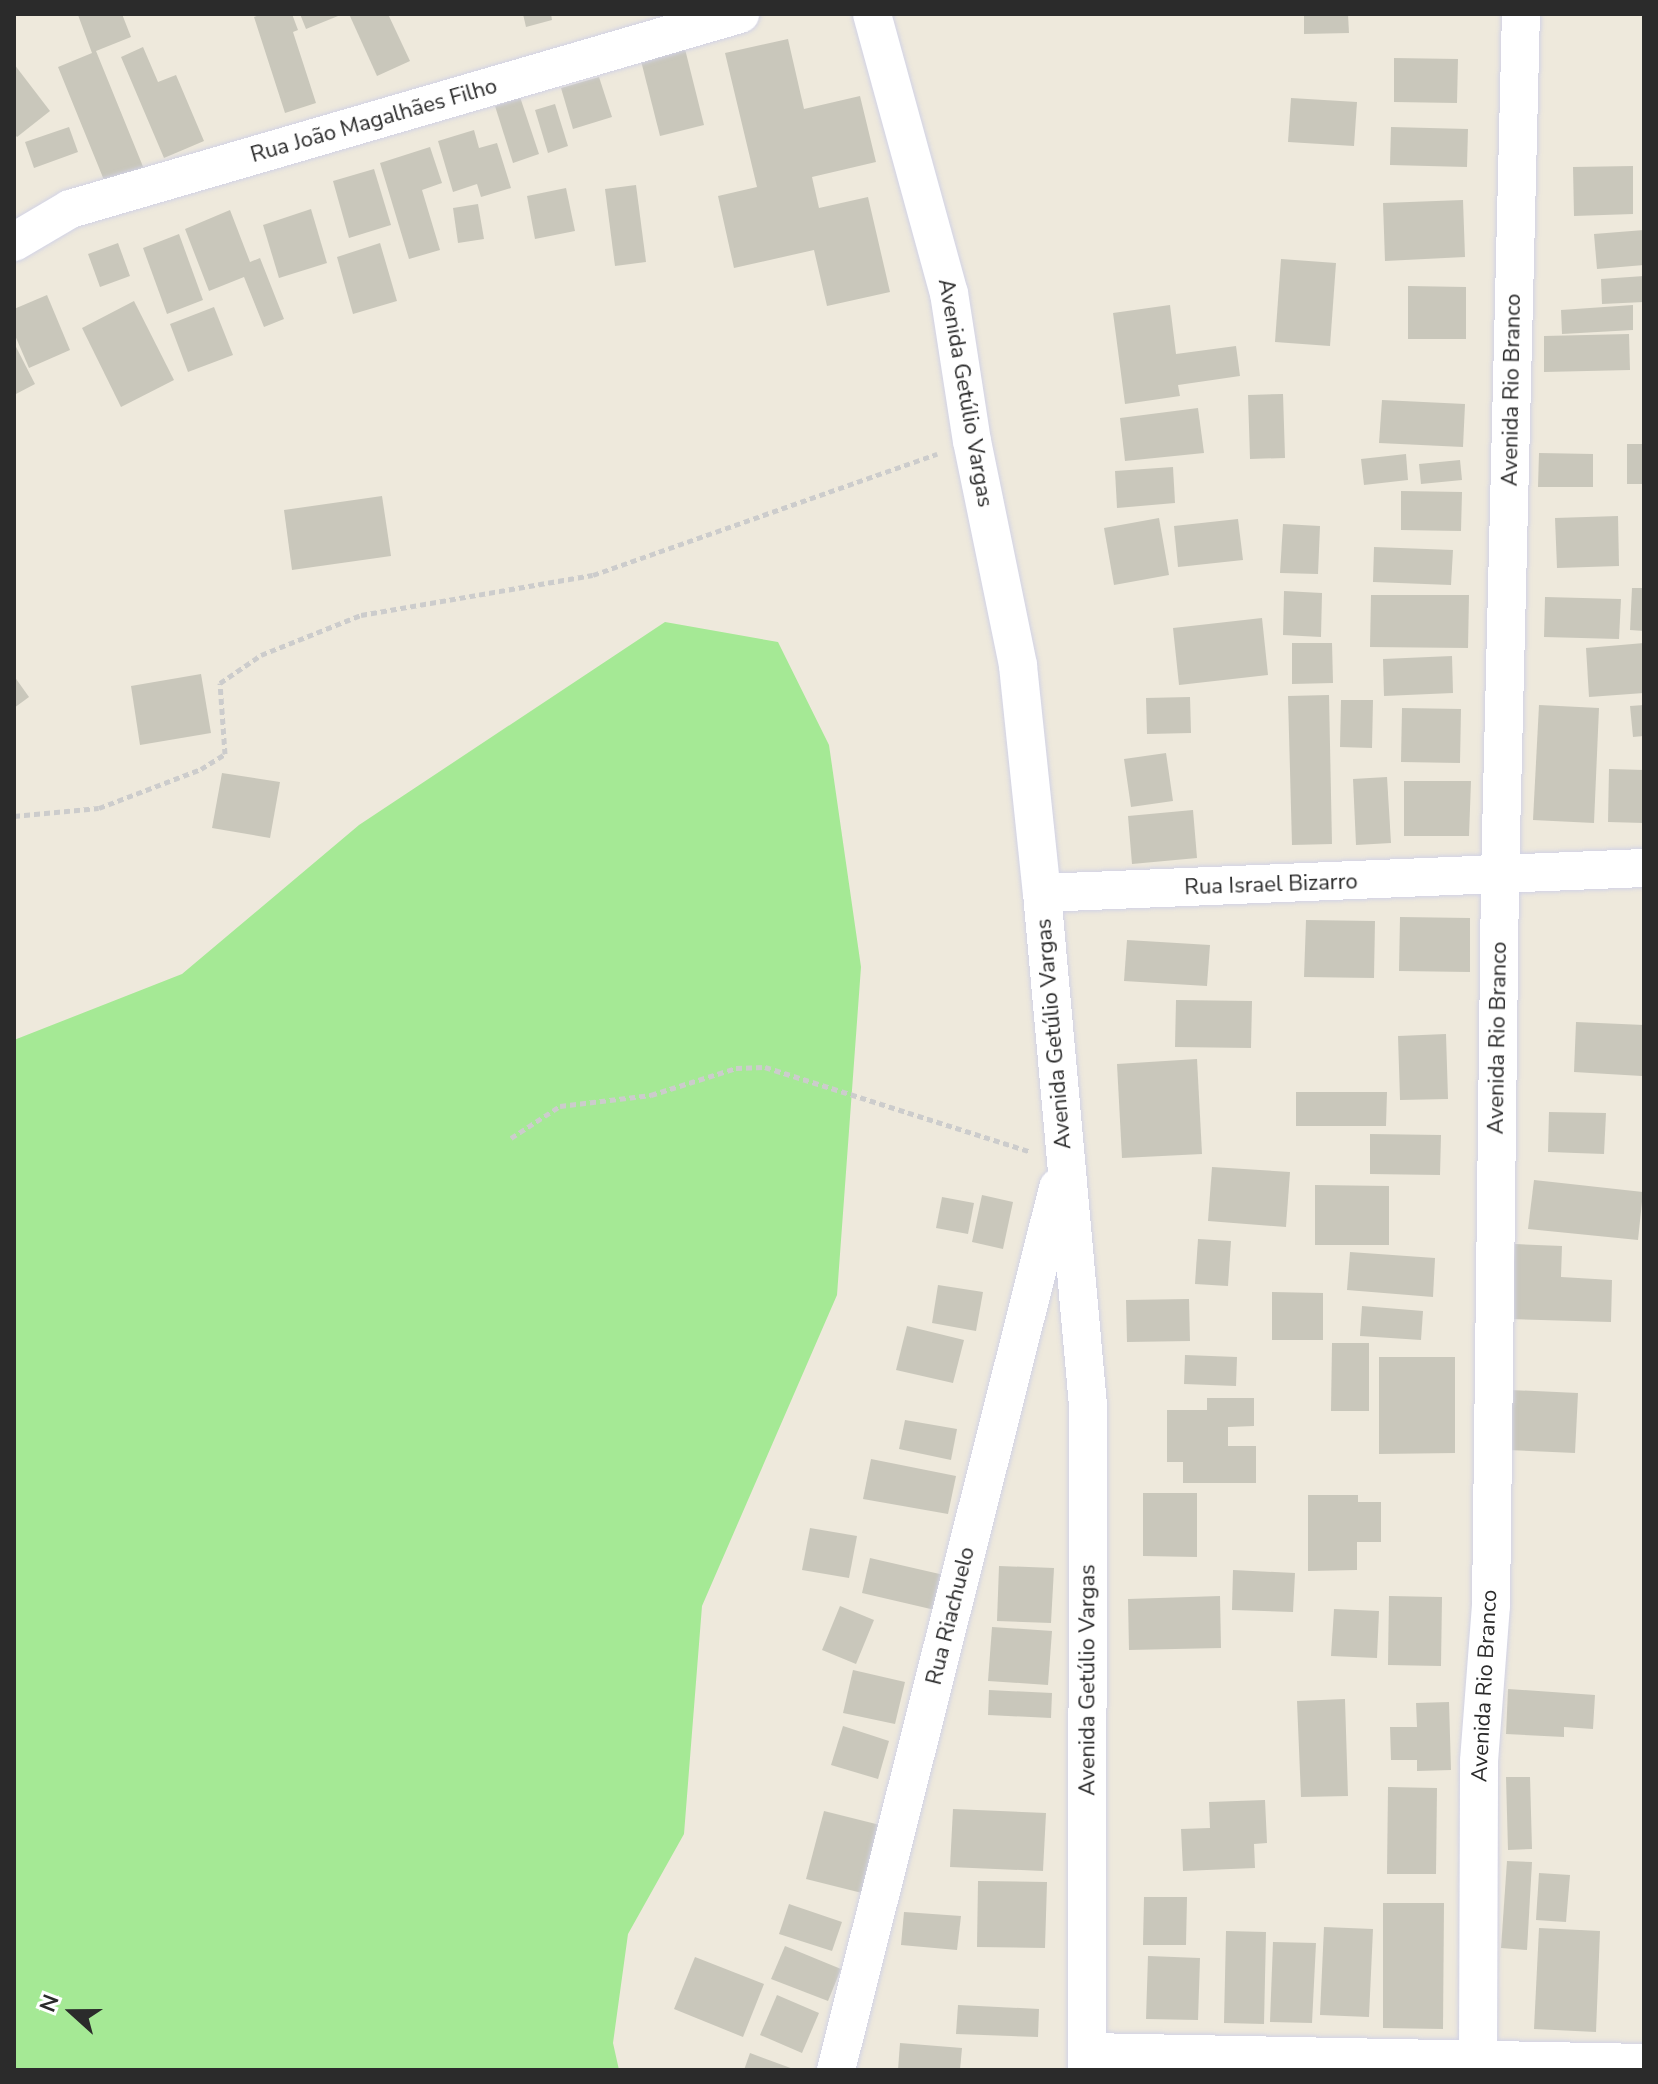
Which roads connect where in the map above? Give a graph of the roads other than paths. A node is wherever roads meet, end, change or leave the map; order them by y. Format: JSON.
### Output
{"nodes":[{"id":1,"x":740,"y":14,"type":"edge"},
{"id":2,"x":872,"y":14,"type":"edge"},
{"id":3,"x":1521,"y":14,"type":"edge"},
{"id":4,"x":14,"y":242,"type":"edge"},
{"id":5,"x":1644,"y":868,"type":"edge"},
{"id":6,"x":1500,"y":877,"type":"junction"},
{"id":7,"x":1042,"y":893,"type":"junction"},
{"id":8,"x":1064,"y":1162,"type":"junction"},
{"id":9,"x":1088,"y":2061,"type":"edge"},
{"id":10,"x":1478,"y":2062,"type":"junction"},
{"id":11,"x":1644,"y":2063,"type":"edge"},
{"id":12,"x":1548,"y":2067,"type":"edge"},
{"id":13,"x":836,"y":2070,"type":"edge"}],
"edges":[{"from":1,"to":4,"type":"street","name":"Rua João Magalhães Filho"},
{"from":2,"to":7,"type":"street","name":"Avenida Getúlio Vargas"},
{"from":3,"to":6,"type":"street","name":"Avenida Rio Branco"},
{"from":5,"to":6,"type":"street","name":"Rua Israel Bizarro"},
{"from":6,"to":7,"type":"street","name":"Rua Israel Bizarro"},
{"from":6,"to":10,"type":"street","name":"Avenida Rio Branco"},
{"from":7,"to":8,"type":"street","name":"Avenida Getúlio Vargas"},
{"from":8,"to":9,"type":"street","name":"Avenida Getúlio Vargas"},
{"from":8,"to":13,"type":"street","name":"Rua Riachuelo"},
{"from":9,"to":10,"type":"street"},
{"from":10,"to":12,"type":"street"},
{"from":11,"to":12,"type":"street"}]}
